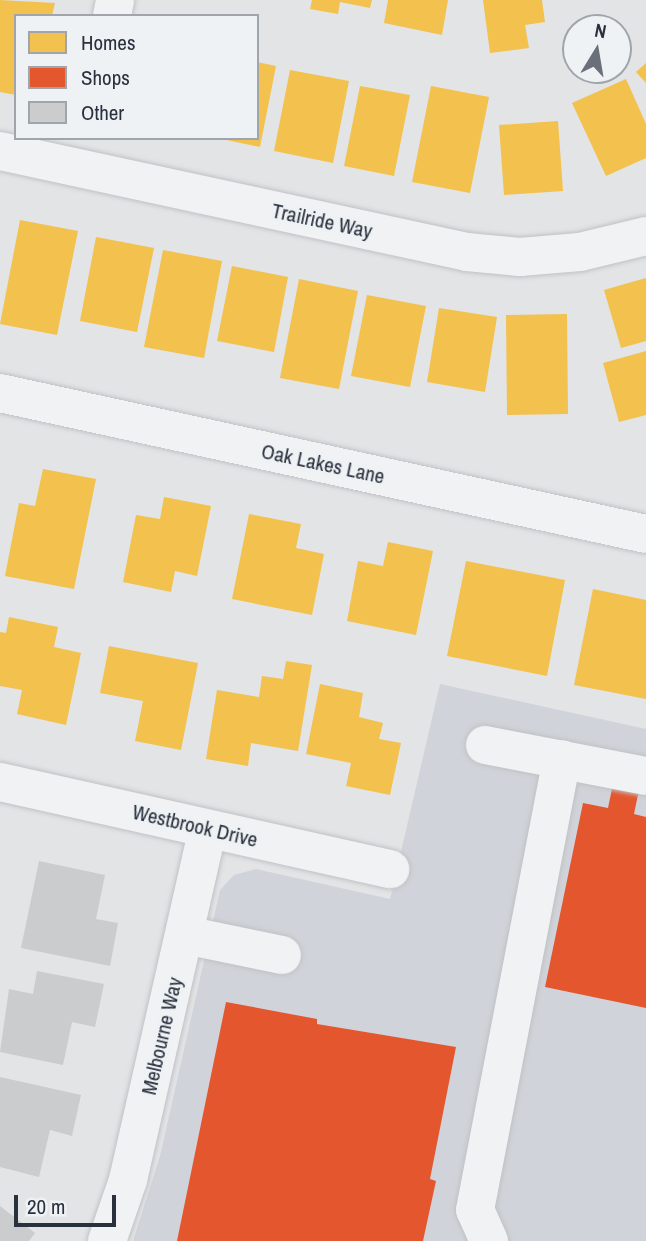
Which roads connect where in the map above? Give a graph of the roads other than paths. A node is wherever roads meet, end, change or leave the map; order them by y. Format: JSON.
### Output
{"nodes":[{"id":1,"x":0,"y":151,"type":"edge"},
{"id":2,"x":82,"y":153,"type":"edge"},
{"id":3,"x":646,"y":236,"type":"edge"},
{"id":4,"x":0,"y":393,"type":"edge"},
{"id":5,"x":646,"y":534,"type":"edge"},
{"id":6,"x":485,"y":745,"type":"dead end"},
{"id":7,"x":562,"y":759,"type":"junction"},
{"id":8,"x":646,"y":776,"type":"edge"},
{"id":9,"x":0,"y":782,"type":"edge"},
{"id":10,"x":208,"y":829,"type":"junction"},
{"id":11,"x":390,"y":869,"type":"dead end"},
{"id":12,"x":186,"y":935,"type":"junction"},
{"id":13,"x":282,"y":955,"type":"dead end"},
{"id":14,"x":107,"y":1241,"type":"edge"},
{"id":15,"x":489,"y":1241,"type":"edge"}],
"edges":[{"from":1,"to":2,"type":"street","name":"Trailride Way"},
{"from":2,"to":3,"type":"street","name":"Trailride Way"},
{"from":4,"to":5,"type":"street","name":"Oak Lakes Lane"},
{"from":6,"to":7,"type":"street"},
{"from":7,"to":8,"type":"street"},
{"from":7,"to":15,"type":"street"},
{"from":9,"to":10,"type":"street","name":"Westbrook Drive"},
{"from":10,"to":11,"type":"street","name":"Westbrook Drive"},
{"from":10,"to":12,"type":"street","name":"Melbourne Way"},
{"from":12,"to":13,"type":"street"},
{"from":12,"to":14,"type":"street","name":"Melbourne Way"}]}
